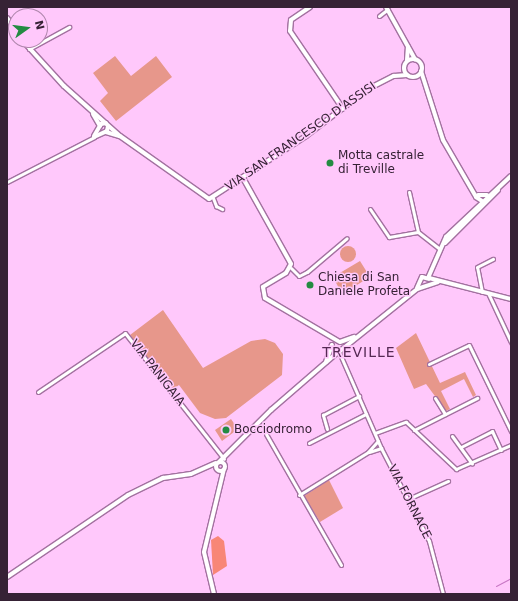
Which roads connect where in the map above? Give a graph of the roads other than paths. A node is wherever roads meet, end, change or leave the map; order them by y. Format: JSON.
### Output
{"nodes":[{"id":1,"x":310,"y":7,"type":"edge"},
{"id":2,"x":387,"y":8,"type":"edge"},
{"id":3,"x":379,"y":16,"type":"dead end"},
{"id":4,"x":69,"y":27,"type":"dead end"},
{"id":5,"x":408,"y":47,"type":"junction"},
{"id":6,"x":29,"y":49,"type":"joint"},
{"id":7,"x":415,"y":59,"type":"junction"},
{"id":8,"x":408,"y":60,"type":"junction"},
{"id":9,"x":404,"y":66,"type":"junction"},
{"id":10,"x":421,"y":71,"type":"junction"},
{"id":11,"x":407,"y":75,"type":"junction"},
{"id":12,"x":394,"y":76,"type":"junction"},
{"id":13,"x":414,"y":77,"type":"junction"},
{"id":14,"x":425,"y":88,"type":"junction"},
{"id":15,"x":343,"y":109,"type":"junction"},
{"id":16,"x":92,"y":112,"type":"junction"},
{"id":17,"x":107,"y":125,"type":"junction"},
{"id":18,"x":100,"y":126,"type":"junction"},
{"id":19,"x":105,"y":132,"type":"junction"},
{"id":20,"x":94,"y":136,"type":"junction"},
{"id":21,"x":120,"y":136,"type":"junction"},
{"id":22,"x":511,"y":176,"type":"edge"},
{"id":23,"x":243,"y":178,"type":"junction"},
{"id":24,"x":7,"y":182,"type":"edge"},
{"id":25,"x":409,"y":192,"type":"dead end"},
{"id":26,"x":493,"y":194,"type":"junction"},
{"id":27,"x":487,"y":195,"type":"junction"},
{"id":28,"x":477,"y":196,"type":"junction"},
{"id":29,"x":211,"y":198,"type":"junction"},
{"id":30,"x":482,"y":201,"type":"junction"},
{"id":31,"x":474,"y":208,"type":"junction"},
{"id":32,"x":222,"y":209,"type":"dead end"},
{"id":33,"x":370,"y":209,"type":"dead end"},
{"id":34,"x":473,"y":214,"type":"junction"},
{"id":35,"x":418,"y":232,"type":"junction"},
{"id":36,"x":347,"y":238,"type":"dead end"},
{"id":37,"x":441,"y":248,"type":"junction"},
{"id":38,"x":493,"y":259,"type":"dead end"},
{"id":39,"x":291,"y":268,"type":"junction"},
{"id":40,"x":426,"y":280,"type":"junction"},
{"id":41,"x":482,"y":292,"type":"junction"},
{"id":42,"x":488,"y":293,"type":"junction"},
{"id":43,"x":511,"y":299,"type":"edge"},
{"id":44,"x":323,"y":334,"type":"junction"},
{"id":45,"x":356,"y":336,"type":"junction"},
{"id":46,"x":339,"y":342,"type":"junction"},
{"id":47,"x":511,"y":342,"type":"edge"},
{"id":48,"x":332,"y":345,"type":"junction"},
{"id":49,"x":333,"y":350,"type":"junction"},
{"id":50,"x":339,"y":351,"type":"junction"},
{"id":51,"x":429,"y":364,"type":"dead end"},
{"id":52,"x":323,"y":366,"type":"junction"},
{"id":53,"x":38,"y":392,"type":"dead end"},
{"id":54,"x":359,"y":396,"type":"junction"},
{"id":55,"x":435,"y":398,"type":"dead end"},
{"id":56,"x":477,"y":398,"type":"dead end"},
{"id":57,"x":366,"y":414,"type":"junction"},
{"id":58,"x":445,"y":414,"type":"junction"},
{"id":59,"x":327,"y":429,"type":"dead end"},
{"id":60,"x":414,"y":430,"type":"junction"},
{"id":61,"x":511,"y":431,"type":"edge"},
{"id":62,"x":375,"y":433,"type":"junction"},
{"id":63,"x":266,"y":434,"type":"dead end"},
{"id":64,"x":452,"y":436,"type":"dead end"},
{"id":65,"x":378,"y":441,"type":"junction"},
{"id":66,"x":309,"y":443,"type":"dead end"},
{"id":67,"x":511,"y":446,"type":"edge"},
{"id":68,"x":461,"y":447,"type":"junction"},
{"id":69,"x":381,"y":448,"type":"junction"},
{"id":70,"x":501,"y":450,"type":"junction"},
{"id":71,"x":368,"y":452,"type":"junction"},
{"id":72,"x":232,"y":453,"type":"junction"},
{"id":73,"x":224,"y":459,"type":"junction"},
{"id":74,"x":218,"y":462,"type":"junction"},
{"id":75,"x":472,"y":464,"type":"junction"},
{"id":76,"x":208,"y":468,"type":"junction"},
{"id":77,"x":224,"y":468,"type":"junction"},
{"id":78,"x":217,"y":470,"type":"junction"},
{"id":79,"x":220,"y":481,"type":"junction"},
{"id":80,"x":448,"y":481,"type":"dead end"},
{"id":81,"x":300,"y":495,"type":"junction"},
{"id":82,"x":408,"y":499,"type":"junction"},
{"id":83,"x":341,"y":565,"type":"dead end"},
{"id":84,"x":7,"y":577,"type":"edge"},
{"id":85,"x":214,"y":594,"type":"edge"},
{"id":86,"x":443,"y":594,"type":"edge"}],
"edges":[{"from":1,"to":15,"type":"street"},
{"from":2,"to":3,"type":"street"},
{"from":2,"to":5,"type":"street"},
{"from":4,"to":6,"type":"street"},
{"from":5,"to":7,"type":"street"},
{"from":5,"to":8,"type":"street"},
{"from":6,"to":16,"type":"street"},
{"from":7,"to":8,"type":"street"},
{"from":7,"to":10,"type":"street"},
{"from":8,"to":9,"type":"street"},
{"from":9,"to":11,"type":"street"},
{"from":9,"to":12,"type":"street","name":"VIA SAN FRANCESCO D'ASSISI"},
{"from":10,"to":13,"type":"street"},
{"from":10,"to":14,"type":"street"},
{"from":11,"to":12,"type":"street","name":"VIA SAN FRANCESCO D'ASSISI"},
{"from":11,"to":13,"type":"street"},
{"from":12,"to":15,"type":"street","name":"VIA SAN FRANCESCO D'ASSISI"},
{"from":13,"to":14,"type":"street"},
{"from":14,"to":28,"type":"street"},
{"from":15,"to":23,"type":"street","name":"VIA SAN FRANCESCO D'ASSISI"},
{"from":16,"to":17,"type":"street"},
{"from":16,"to":18,"type":"street"},
{"from":17,"to":18,"type":"street"},
{"from":17,"to":19,"type":"street"},
{"from":17,"to":21,"type":"street"},
{"from":18,"to":19,"type":"street"},
{"from":18,"to":20,"type":"street"},
{"from":19,"to":20,"type":"street"},
{"from":19,"to":21,"type":"street"},
{"from":20,"to":24,"type":"street"},
{"from":21,"to":29,"type":"street"},
{"from":22,"to":26,"type":"street"},
{"from":22,"to":27,"type":"street"},
{"from":23,"to":29,"type":"street","name":"VIA SAN FRANCESCO D'ASSISI"},
{"from":23,"to":39,"type":"street"},
{"from":25,"to":35,"type":"street"},
{"from":26,"to":30,"type":"street"},
{"from":26,"to":34,"type":"street"},
{"from":27,"to":28,"type":"street"},
{"from":27,"to":30,"type":"street"},
{"from":28,"to":30,"type":"street"},
{"from":28,"to":31,"type":"street"},
{"from":29,"to":32,"type":"street"},
{"from":30,"to":31,"type":"street"},
{"from":30,"to":34,"type":"street"},
{"from":31,"to":37,"type":"street"},
{"from":33,"to":35,"type":"street"},
{"from":34,"to":37,"type":"street"},
{"from":35,"to":37,"type":"street"},
{"from":36,"to":39,"type":"street"},
{"from":37,"to":40,"type":"street"},
{"from":38,"to":41,"type":"street"},
{"from":39,"to":44,"type":"street"},
{"from":40,"to":41,"type":"street"},
{"from":40,"to":45,"type":"street"},
{"from":41,"to":42,"type":"street"},
{"from":42,"to":43,"type":"street"},
{"from":42,"to":47,"type":"street"},
{"from":44,"to":46,"type":"street"},
{"from":44,"to":48,"type":"street"},
{"from":45,"to":46,"type":"street"},
{"from":45,"to":50,"type":"street"},
{"from":46,"to":48,"type":"street"},
{"from":46,"to":50,"type":"street"},
{"from":48,"to":49,"type":"street"},
{"from":49,"to":50,"type":"street"},
{"from":49,"to":52,"type":"street"},
{"from":50,"to":52,"type":"street"},
{"from":50,"to":54,"type":"street","name":"VIA FORNACE"},
{"from":51,"to":61,"type":"street"},
{"from":52,"to":72,"type":"street"},
{"from":53,"to":73,"type":"street","name":"VIA PANIGAIA"},
{"from":54,"to":57,"type":"street","name":"VIA FORNACE"},
{"from":54,"to":59,"type":"street"},
{"from":55,"to":58,"type":"street"},
{"from":56,"to":58,"type":"street"},
{"from":57,"to":62,"type":"street","name":"VIA FORNACE"},
{"from":57,"to":66,"type":"street"},
{"from":58,"to":60,"type":"street"},
{"from":60,"to":62,"type":"street"},
{"from":60,"to":75,"type":"street"},
{"from":62,"to":65,"type":"street","name":"VIA FORNACE"},
{"from":63,"to":81,"type":"street"},
{"from":64,"to":68,"type":"street"},
{"from":65,"to":69,"type":"street","name":"VIA FORNACE"},
{"from":65,"to":71,"type":"street"},
{"from":67,"to":70,"type":"street"},
{"from":68,"to":70,"type":"street"},
{"from":68,"to":75,"type":"street"},
{"from":69,"to":71,"type":"street"},
{"from":69,"to":82,"type":"street","name":"VIA FORNACE"},
{"from":70,"to":75,"type":"street"},
{"from":71,"to":81,"type":"street"},
{"from":72,"to":73,"type":"street"},
{"from":72,"to":77,"type":"street"},
{"from":73,"to":74,"type":"street"},
{"from":74,"to":76,"type":"street"},
{"from":74,"to":77,"type":"street"},
{"from":74,"to":78,"type":"street"},
{"from":76,"to":78,"type":"street"},
{"from":76,"to":84,"type":"street"},
{"from":77,"to":78,"type":"street"},
{"from":77,"to":79,"type":"street"},
{"from":78,"to":79,"type":"street"},
{"from":79,"to":85,"type":"street"},
{"from":80,"to":82,"type":"street"},
{"from":81,"to":83,"type":"street"},
{"from":82,"to":86,"type":"street","name":"VIA FORNACE"}]}
